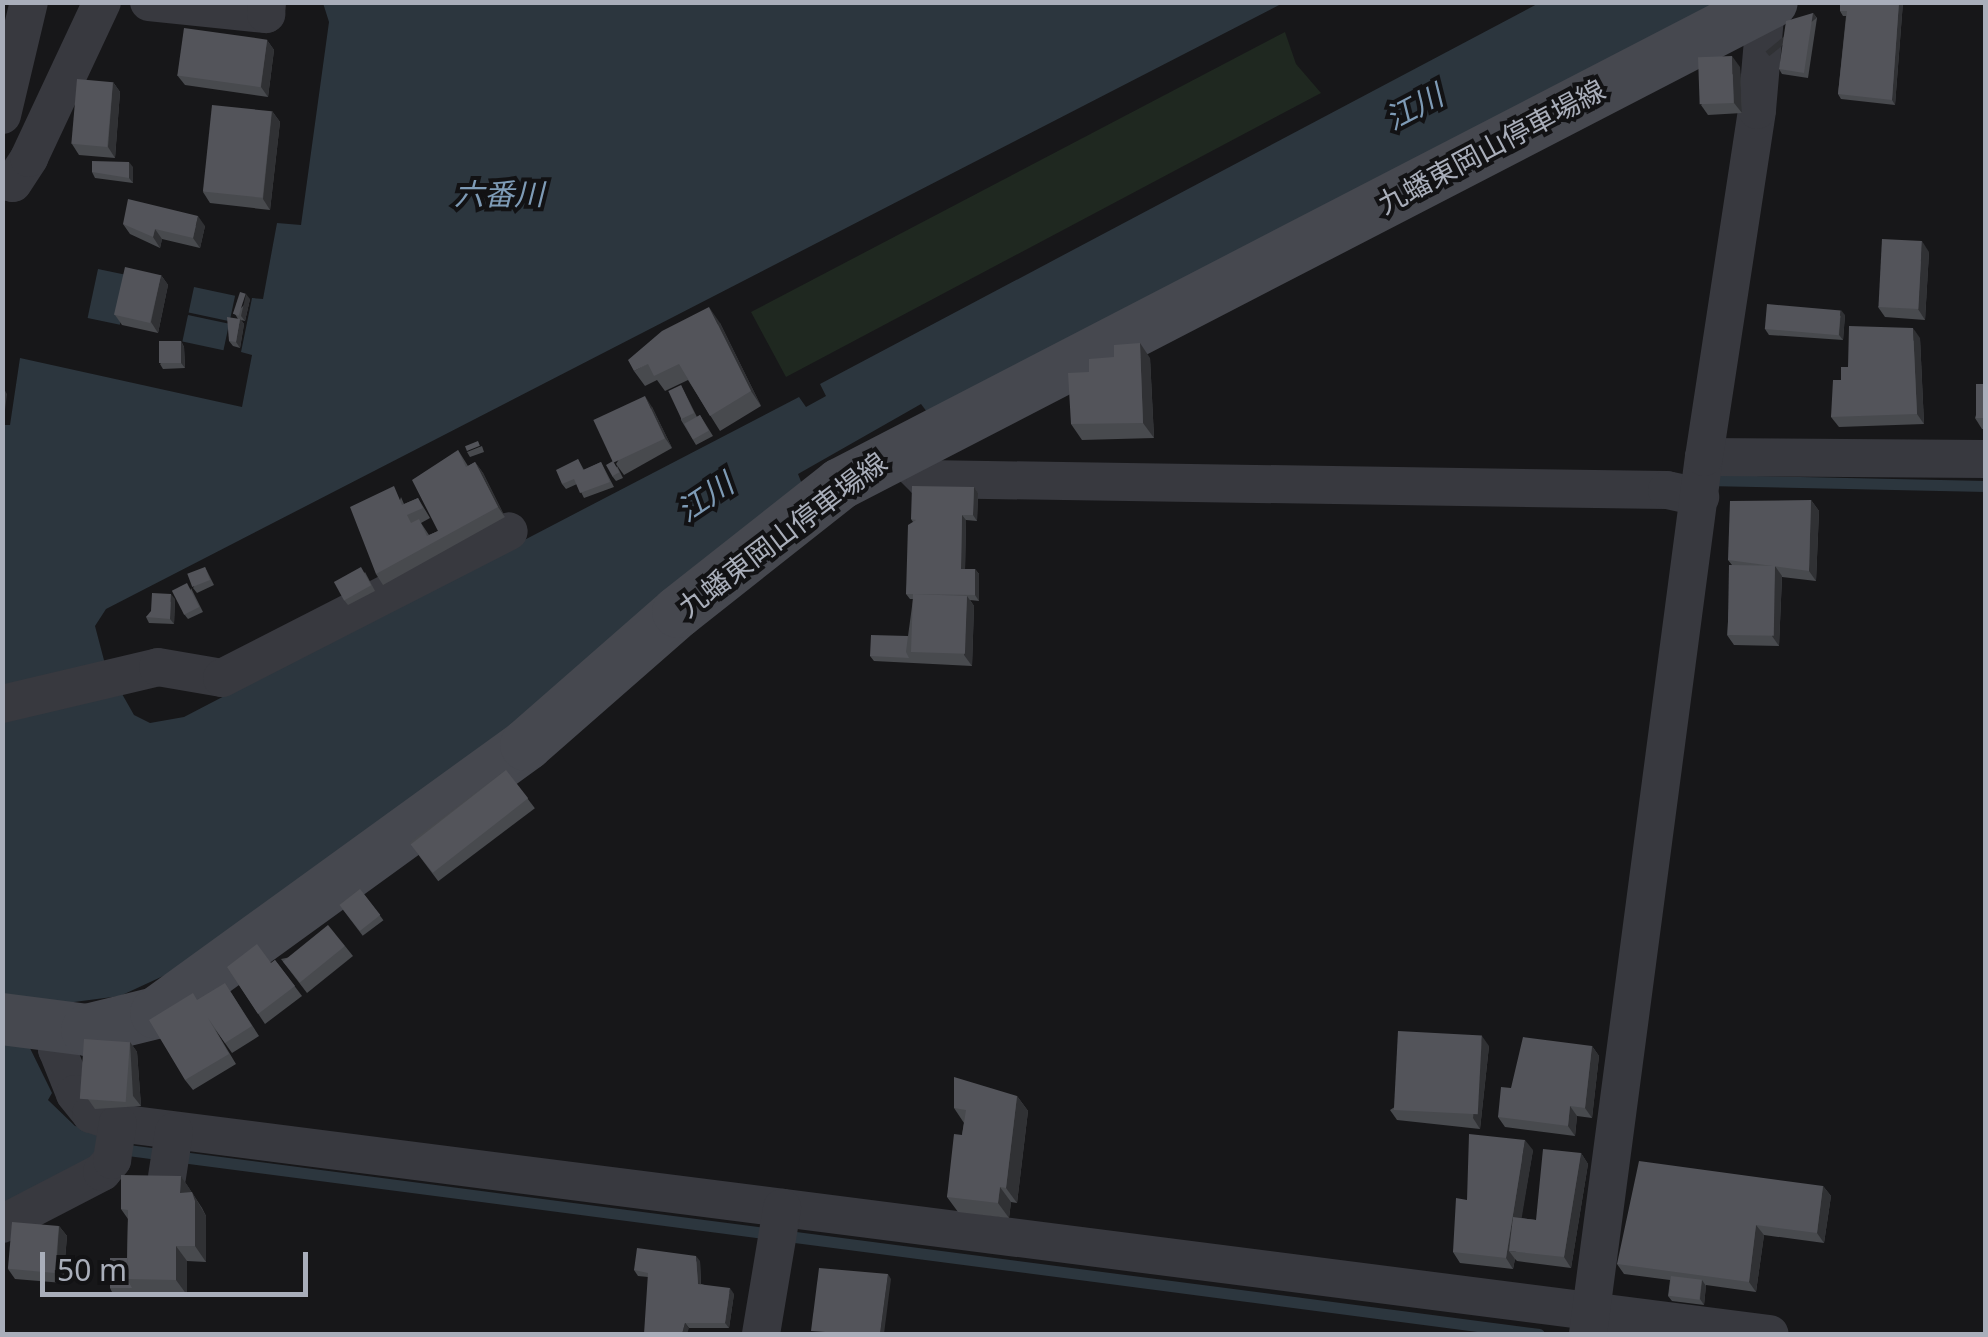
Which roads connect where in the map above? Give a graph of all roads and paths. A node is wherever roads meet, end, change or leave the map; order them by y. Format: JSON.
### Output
{"nodes":[{"id":1,"x":29,"y":2,"type":"edge"},
{"id":2,"x":102,"y":2,"type":"edge"},
{"id":3,"x":149,"y":2,"type":"edge"},
{"id":4,"x":267,"y":2,"type":"edge"},
{"id":5,"x":1769,"y":4,"type":"edge"},
{"id":6,"x":2,"y":115,"type":"edge"},
{"id":7,"x":2,"y":180,"type":"edge"},
{"id":8,"x":896,"y":449,"type":"junction"},
{"id":9,"x":1986,"y":459,"type":"edge"},
{"id":10,"x":1701,"y":478,"type":"junction"},
{"id":11,"x":508,"y":531,"type":"dead end"},
{"id":12,"x":2,"y":704,"type":"edge"},
{"id":13,"x":33,"y":1024,"type":"edge"},
{"id":14,"x":115,"y":1139,"type":"junction"},
{"id":15,"x":2,"y":1224,"type":"edge"},
{"id":16,"x":779,"y":1228,"type":"junction"},
{"id":17,"x":1589,"y":1325,"type":"edge"},
{"id":18,"x":761,"y":1334,"type":"edge"},
{"id":19,"x":1770,"y":1334,"type":"edge"}],
"edges":[{"from":1,"to":6,"type":"street"},
{"from":2,"to":7,"type":"street"},
{"from":3,"to":4,"type":"street"},
{"from":5,"to":8,"type":"main road","name":"九蟠東岡山停車場線"},
{"from":5,"to":10,"type":"street"},
{"from":8,"to":10,"type":"street"},
{"from":8,"to":13,"type":"main road","name":"九蟠東岡山停車場線"},
{"from":9,"to":10,"type":"street"},
{"from":10,"to":17,"type":"street"},
{"from":11,"to":12,"type":"street"},
{"from":13,"to":14,"type":"street"},
{"from":14,"to":15,"type":"street"},
{"from":14,"to":16,"type":"street"},
{"from":16,"to":17,"type":"street"},
{"from":16,"to":18,"type":"street"},
{"from":17,"to":19,"type":"street"}]}
